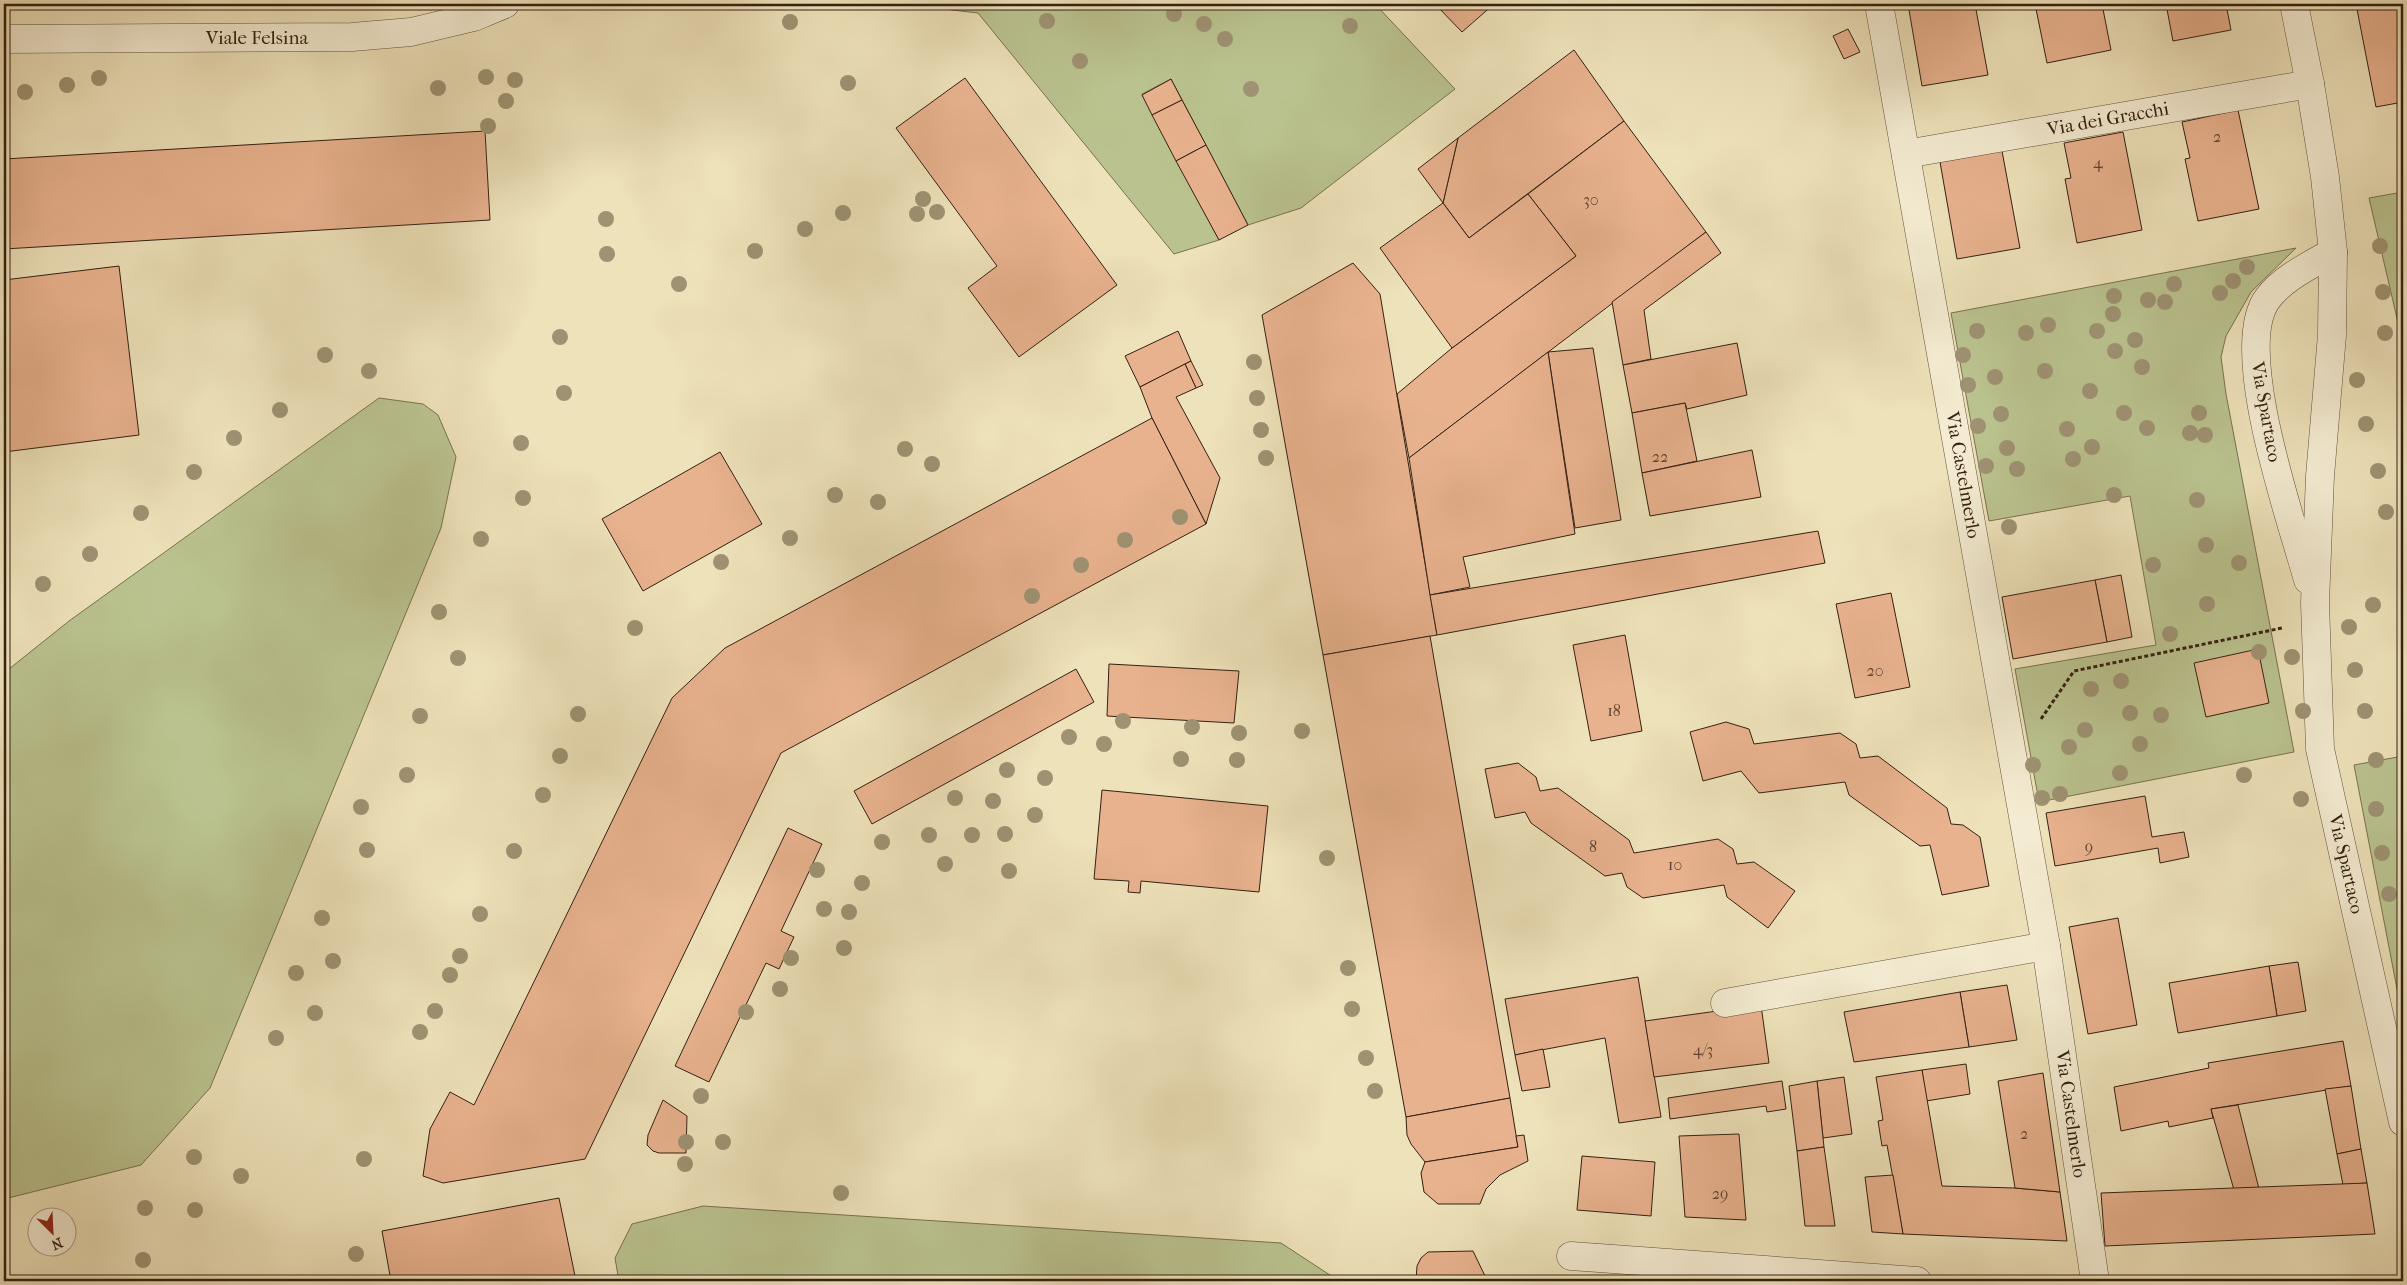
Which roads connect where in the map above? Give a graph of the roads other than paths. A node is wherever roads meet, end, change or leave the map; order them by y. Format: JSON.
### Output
{"nodes":[{"id":1,"x":505,"y":4,"type":"edge"},
{"id":2,"x":1879,"y":4,"type":"edge"},
{"id":3,"x":2294,"y":4,"type":"edge"},
{"id":4,"x":4,"y":39,"type":"edge"},
{"id":5,"x":2310,"y":84,"type":"junction"},
{"id":6,"x":1906,"y":154,"type":"junction"},
{"id":7,"x":2333,"y":252,"type":"junction"},
{"id":8,"x":2315,"y":612,"type":"junction"},
{"id":9,"x":2046,"y":946,"type":"junction"},
{"id":10,"x":1725,"y":1003,"type":"dead end"},
{"id":11,"x":2403,"y":1122,"type":"edge"},
{"id":12,"x":1570,"y":1256,"type":"dead end"},
{"id":13,"x":1917,"y":1281,"type":"edge"},
{"id":14,"x":2095,"y":1281,"type":"edge"}],
"edges":[{"from":1,"to":4,"type":"street","name":"Viale Felsina"},
{"from":2,"to":6,"type":"street","name":"Via Castelmerlo"},
{"from":3,"to":5,"type":"street","name":"Via Spartaco"},
{"from":5,"to":6,"type":"street","name":"Via dei Gracchi"},
{"from":5,"to":7,"type":"street","name":"Via Spartaco"},
{"from":6,"to":9,"type":"street","name":"Via Castelmerlo"},
{"from":7,"to":8,"type":"street","name":"Via Spartaco"},
{"from":7,"to":8,"type":"street","name":"Via Spartaco"},
{"from":8,"to":11,"type":"street","name":"Via Spartaco"},
{"from":9,"to":10,"type":"street"},
{"from":9,"to":14,"type":"street","name":"Via Castelmerlo"},
{"from":12,"to":13,"type":"street"}]}
